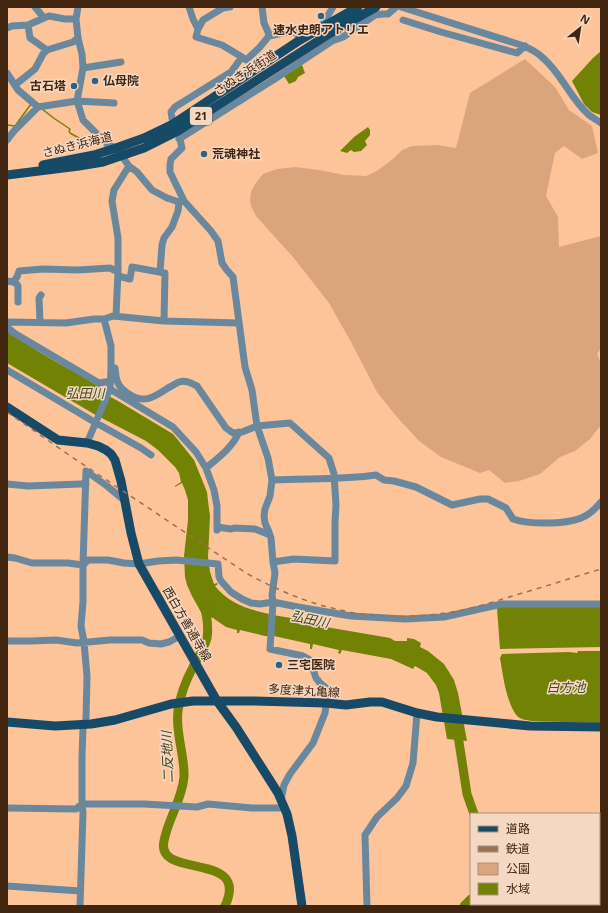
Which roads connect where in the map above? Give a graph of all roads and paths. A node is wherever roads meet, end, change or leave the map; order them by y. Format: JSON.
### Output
{"nodes":[{"id":1,"x":35,"y":7,"type":"edge"},
{"id":2,"x":79,"y":7,"type":"edge"},
{"id":3,"x":189,"y":7,"type":"edge"},
{"id":4,"x":230,"y":7,"type":"edge"},
{"id":5,"x":262,"y":7,"type":"edge"},
{"id":6,"x":333,"y":7,"type":"edge"},
{"id":7,"x":358,"y":7,"type":"edge"},
{"id":8,"x":376,"y":7,"type":"edge"},
{"id":9,"x":396,"y":7,"type":"edge"},
{"id":10,"x":400,"y":7,"type":"edge"},
{"id":11,"x":44,"y":18,"type":"junction"},
{"id":12,"x":76,"y":19,"type":"junction"},
{"id":13,"x":403,"y":20,"type":"dead end"},
{"id":14,"x":28,"y":25,"type":"junction"},
{"id":15,"x":7,"y":28,"type":"edge"},
{"id":16,"x":323,"y":28,"type":"junction"},
{"id":17,"x":198,"y":29,"type":"junction"},
{"id":18,"x":268,"y":36,"type":"junction"},
{"id":19,"x":78,"y":38,"type":"junction"},
{"id":20,"x":300,"y":40,"type":"junction"},
{"id":21,"x":525,"y":46,"type":"junction"},
{"id":22,"x":47,"y":50,"type":"junction"},
{"id":23,"x":242,"y":57,"type":"junction"},
{"id":24,"x":121,"y":62,"type":"dead end"},
{"id":25,"x":82,"y":68,"type":"junction"},
{"id":26,"x":7,"y":73,"type":"edge"},
{"id":27,"x":15,"y":85,"type":"junction"},
{"id":28,"x":77,"y":101,"type":"junction"},
{"id":29,"x":114,"y":103,"type":"dead end"},
{"id":30,"x":38,"y":107,"type":"junction"},
{"id":31,"x":601,"y":122,"type":"edge"},
{"id":32,"x":177,"y":131,"type":"junction"},
{"id":33,"x":7,"y":140,"type":"edge"},
{"id":34,"x":116,"y":148,"type":"junction"},
{"id":35,"x":121,"y":156,"type":"junction"},
{"id":36,"x":129,"y":166,"type":"junction"},
{"id":37,"x":7,"y":174,"type":"edge"},
{"id":38,"x":182,"y":201,"type":"junction"},
{"id":39,"x":160,"y":272,"type":"junction"},
{"id":40,"x":118,"y":274,"type":"junction"},
{"id":41,"x":11,"y":281,"type":"edge"},
{"id":42,"x":41,"y":296,"type":"dead end"},
{"id":43,"x":18,"y":302,"type":"dead end"},
{"id":44,"x":113,"y":316,"type":"junction"},
{"id":45,"x":104,"y":319,"type":"junction"},
{"id":46,"x":164,"y":321,"type":"junction"},
{"id":47,"x":7,"y":322,"type":"edge"},
{"id":48,"x":40,"y":322,"type":"junction"},
{"id":49,"x":239,"y":323,"type":"junction"},
{"id":50,"x":7,"y":327,"type":"edge"},
{"id":51,"x":111,"y":369,"type":"junction"},
{"id":52,"x":7,"y":370,"type":"edge"},
{"id":53,"x":110,"y":385,"type":"junction"},
{"id":54,"x":7,"y":407,"type":"edge"},
{"id":55,"x":96,"y":421,"type":"junction"},
{"id":56,"x":257,"y":426,"type":"junction"},
{"id":57,"x":239,"y":432,"type":"junction"},
{"id":58,"x":88,"y":443,"type":"junction"},
{"id":59,"x":151,"y":455,"type":"dead end"},
{"id":60,"x":206,"y":468,"type":"junction"},
{"id":61,"x":334,"y":478,"type":"junction"},
{"id":62,"x":272,"y":480,"type":"junction"},
{"id":63,"x":7,"y":484,"type":"edge"},
{"id":64,"x":86,"y":484,"type":"junction"},
{"id":65,"x":124,"y":500,"type":"junction"},
{"id":66,"x":601,"y":502,"type":"edge"},
{"id":67,"x":270,"y":535,"type":"junction"},
{"id":68,"x":7,"y":557,"type":"edge"},
{"id":69,"x":273,"y":562,"type":"junction"},
{"id":70,"x":139,"y":564,"type":"junction"},
{"id":71,"x":83,"y":565,"type":"junction"},
{"id":72,"x":601,"y":604,"type":"edge"},
{"id":73,"x":272,"y":606,"type":"junction"},
{"id":74,"x":180,"y":636,"type":"junction"},
{"id":75,"x":7,"y":641,"type":"edge"},
{"id":76,"x":84,"y":642,"type":"junction"},
{"id":77,"x":217,"y":701,"type":"junction"},
{"id":78,"x":326,"y":703,"type":"junction"},
{"id":79,"x":417,"y":713,"type":"junction"},
{"id":80,"x":7,"y":722,"type":"edge"},
{"id":81,"x":84,"y":725,"type":"junction"},
{"id":82,"x":601,"y":727,"type":"edge"},
{"id":83,"x":82,"y":804,"type":"junction"},
{"id":84,"x":283,"y":804,"type":"junction"},
{"id":85,"x":7,"y":808,"type":"edge"},
{"id":86,"x":7,"y":886,"type":"edge"},
{"id":87,"x":80,"y":891,"type":"junction"},
{"id":88,"x":80,"y":906,"type":"edge"},
{"id":89,"x":302,"y":906,"type":"edge"},
{"id":90,"x":367,"y":906,"type":"edge"}],
"edges":[{"from":1,"to":11,"type":"street"},
{"from":2,"to":12,"type":"street"},
{"from":3,"to":17,"type":"street"},
{"from":4,"to":17,"type":"street"},
{"from":5,"to":18,"type":"street"},
{"from":6,"to":16,"type":"street"},
{"from":7,"to":16,"type":"main road","name":"さぬき浜街道","number":"21"},
{"from":8,"to":32,"type":"main road","name":"さぬき浜街道","number":"21"},
{"from":9,"to":32,"type":"street"},
{"from":10,"to":21,"type":"street"},
{"from":11,"to":12,"type":"street"},
{"from":11,"to":14,"type":"street"},
{"from":12,"to":19,"type":"street"},
{"from":13,"to":21,"type":"street"},
{"from":14,"to":15,"type":"street"},
{"from":14,"to":22,"type":"street"},
{"from":16,"to":20,"type":"main road","name":"さぬき浜街道","number":"21"},
{"from":17,"to":23,"type":"street"},
{"from":18,"to":20,"type":"street"},
{"from":18,"to":23,"type":"street"},
{"from":19,"to":22,"type":"street"},
{"from":19,"to":25,"type":"street"},
{"from":20,"to":32,"type":"main road","name":"さぬき浜街道","number":"21"},
{"from":21,"to":31,"type":"street"},
{"from":22,"to":27,"type":"street"},
{"from":23,"to":32,"type":"street"},
{"from":24,"to":25,"type":"street"},
{"from":25,"to":28,"type":"street"},
{"from":26,"to":27,"type":"street"},
{"from":27,"to":30,"type":"street"},
{"from":28,"to":29,"type":"street"},
{"from":28,"to":30,"type":"street"},
{"from":28,"to":34,"type":"street"},
{"from":30,"to":33,"type":"street"},
{"from":32,"to":34,"type":"main road","name":"さぬき浜海道","number":"21"},
{"from":32,"to":35,"type":"main road","name":"さぬき浜街道","number":"21"},
{"from":32,"to":38,"type":"street"},
{"from":34,"to":35,"type":"street"},
{"from":34,"to":37,"type":"main road","name":"さぬき浜海道","number":"21"},
{"from":35,"to":36,"type":"street"},
{"from":35,"to":37,"type":"main road","name":"さぬき浜街道","number":"21"},
{"from":36,"to":38,"type":"street"},
{"from":36,"to":40,"type":"street"},
{"from":38,"to":39,"type":"street"},
{"from":38,"to":49,"type":"street"},
{"from":39,"to":40,"type":"street"},
{"from":39,"to":46,"type":"street"},
{"from":40,"to":41,"type":"street"},
{"from":40,"to":44,"type":"street"},
{"from":41,"to":43,"type":"street"},
{"from":42,"to":48,"type":"street"},
{"from":44,"to":45,"type":"street"},
{"from":44,"to":46,"type":"street"},
{"from":45,"to":48,"type":"street"},
{"from":45,"to":51,"type":"street"},
{"from":46,"to":49,"type":"street"},
{"from":47,"to":48,"type":"street"},
{"from":49,"to":56,"type":"street"},
{"from":50,"to":53,"type":"street"},
{"from":51,"to":53,"type":"street"},
{"from":51,"to":57,"type":"street"},
{"from":52,"to":55,"type":"street"},
{"from":53,"to":55,"type":"street"},
{"from":53,"to":60,"type":"street"},
{"from":54,"to":58,"type":"main road","name":"西白方善通寺線"},
{"from":55,"to":58,"type":"street"},
{"from":55,"to":59,"type":"street"},
{"from":56,"to":57,"type":"street"},
{"from":56,"to":61,"type":"street"},
{"from":56,"to":62,"type":"street"},
{"from":57,"to":60,"type":"street"},
{"from":58,"to":65,"type":"main road","name":"西白方善通寺線"},
{"from":60,"to":67,"type":"street"},
{"from":61,"to":62,"type":"street"},
{"from":61,"to":66,"type":"street"},
{"from":61,"to":69,"type":"street"},
{"from":62,"to":67,"type":"street"},
{"from":63,"to":64,"type":"street"},
{"from":64,"to":65,"type":"street"},
{"from":64,"to":71,"type":"street"},
{"from":65,"to":70,"type":"main road","name":"西白方善通寺線"},
{"from":67,"to":69,"type":"street"},
{"from":68,"to":71,"type":"street"},
{"from":69,"to":73,"type":"street"},
{"from":70,"to":71,"type":"street"},
{"from":70,"to":73,"type":"street"},
{"from":70,"to":74,"type":"main road","name":"西白方善通寺線"},
{"from":71,"to":76,"type":"street"},
{"from":72,"to":73,"type":"street"},
{"from":73,"to":78,"type":"street"},
{"from":74,"to":76,"type":"street"},
{"from":74,"to":77,"type":"main road","name":"西白方善通寺線"},
{"from":75,"to":76,"type":"street"},
{"from":76,"to":81,"type":"street"},
{"from":77,"to":78,"type":"main road","name":"多度津丸亀線"},
{"from":77,"to":81,"type":"main road","name":"多度津丸亀線"},
{"from":77,"to":84,"type":"main road","name":"西白方善通寺線"},
{"from":78,"to":79,"type":"main road","name":"多度津丸亀線"},
{"from":78,"to":84,"type":"street"},
{"from":79,"to":82,"type":"main road","name":"多度津丸亀線"},
{"from":79,"to":90,"type":"street"},
{"from":80,"to":81,"type":"main road","name":"多度津丸亀線"},
{"from":81,"to":83,"type":"street"},
{"from":83,"to":84,"type":"street"},
{"from":83,"to":85,"type":"street"},
{"from":83,"to":87,"type":"street"},
{"from":84,"to":89,"type":"main road","name":"西白方善通寺線"},
{"from":86,"to":87,"type":"street"},
{"from":87,"to":88,"type":"street"}]}
